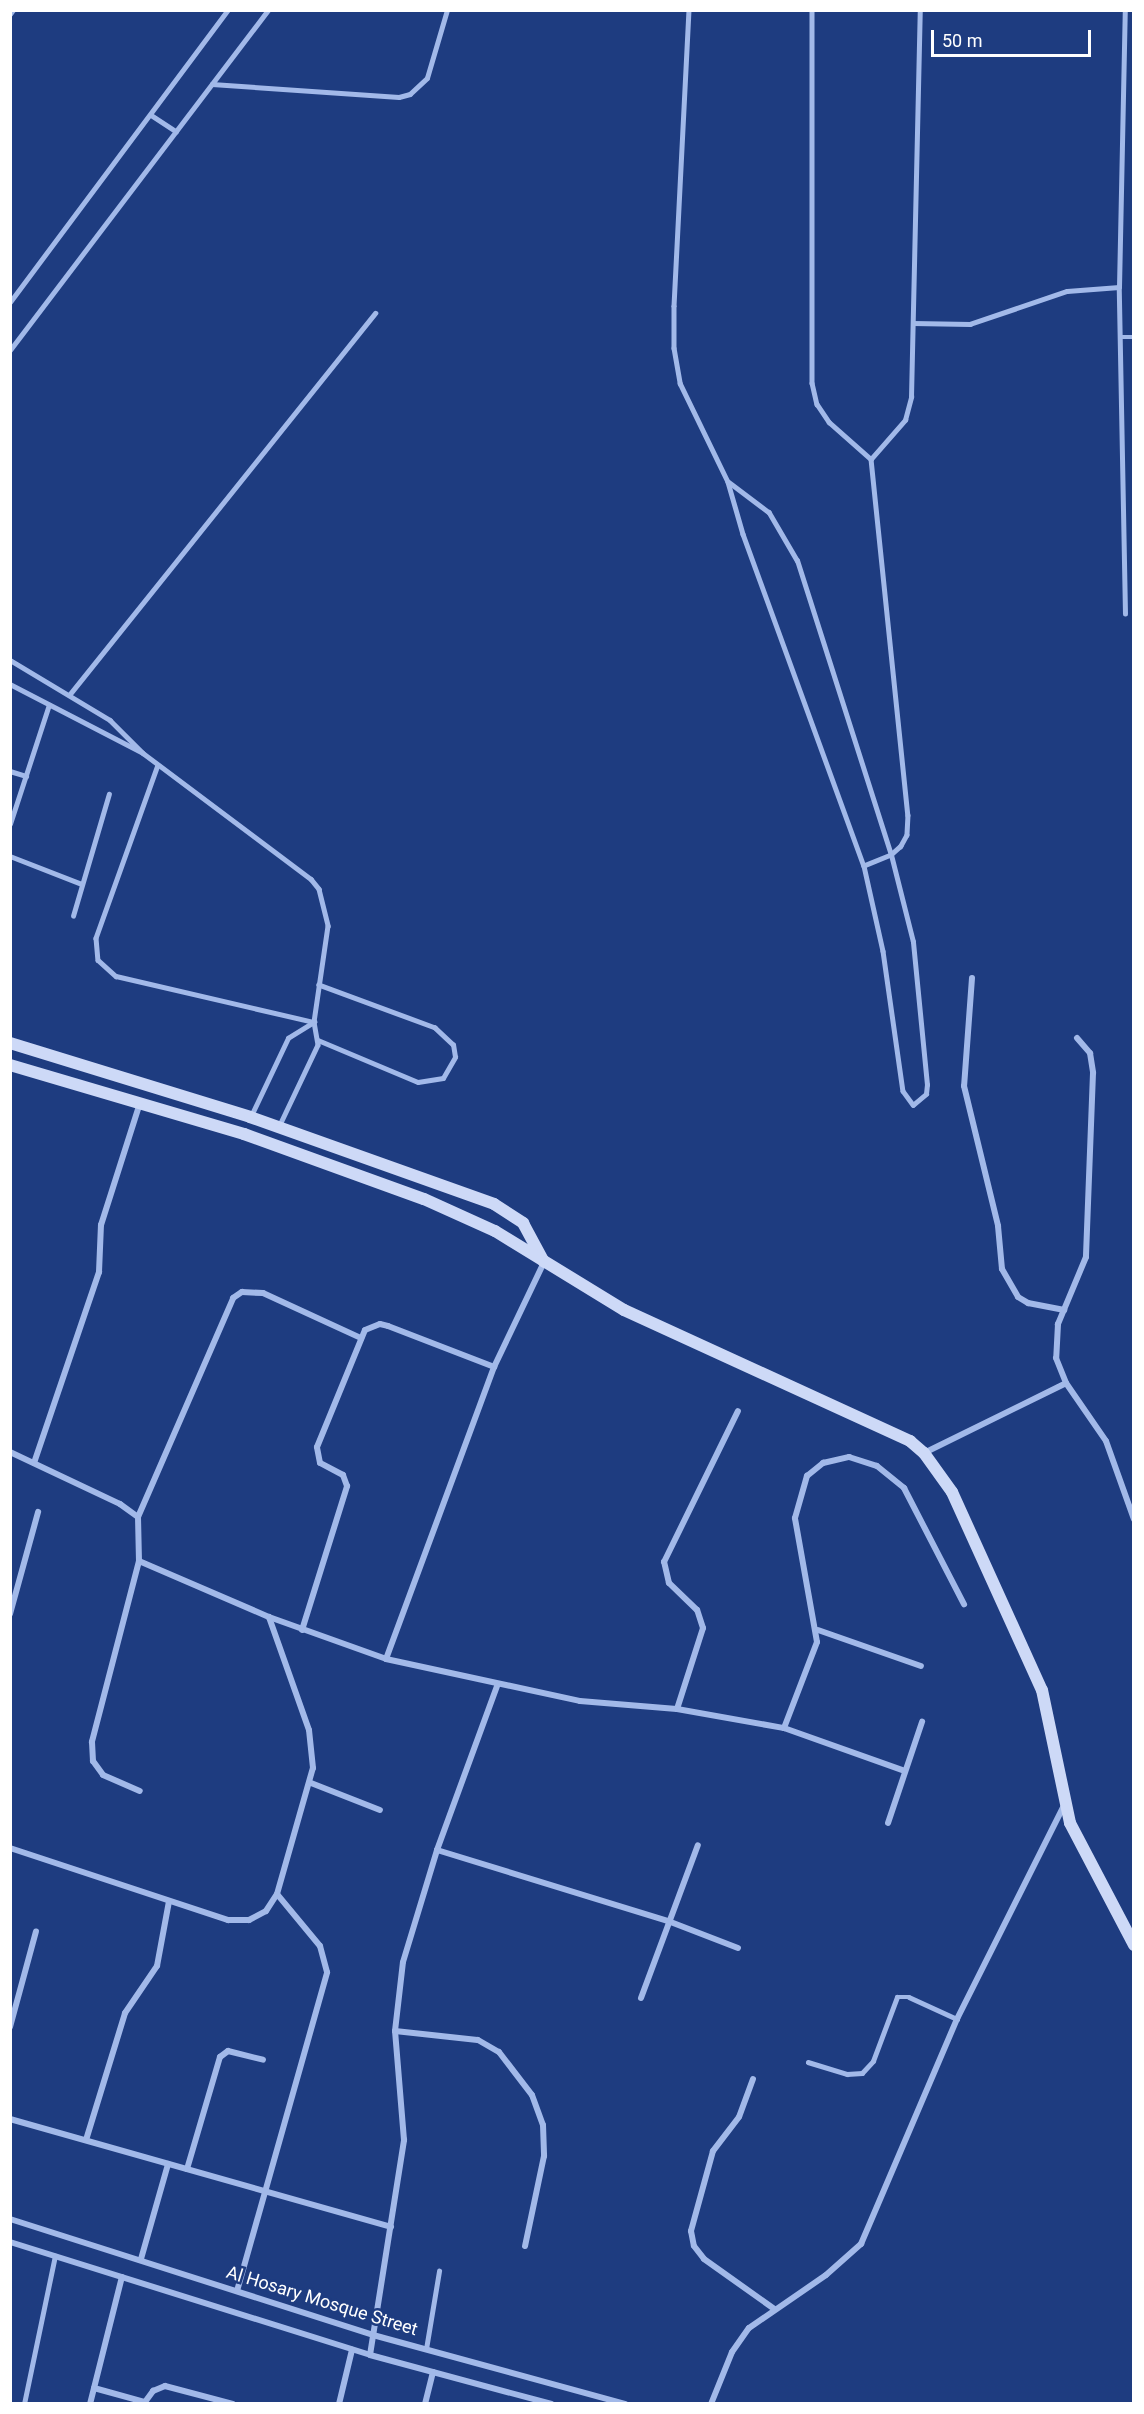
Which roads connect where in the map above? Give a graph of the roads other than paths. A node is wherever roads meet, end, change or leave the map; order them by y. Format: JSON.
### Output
{"nodes":[{"id":1,"x":228,"y":10,"type":"edge"},
{"id":2,"x":268,"y":10,"type":"edge"},
{"id":3,"x":447,"y":10,"type":"edge"},
{"id":4,"x":689,"y":10,"type":"edge"},
{"id":5,"x":812,"y":10,"type":"edge"},
{"id":6,"x":920,"y":10,"type":"edge"},
{"id":7,"x":1125,"y":10,"type":"edge"},
{"id":8,"x":212,"y":84,"type":"junction"},
{"id":9,"x":151,"y":115,"type":"junction"},
{"id":10,"x":176,"y":131,"type":"junction"},
{"id":11,"x":1119,"y":287,"type":"junction"},
{"id":12,"x":10,"y":302,"type":"edge"},
{"id":13,"x":375,"y":313,"type":"dead end"},
{"id":14,"x":913,"y":323,"type":"junction"},
{"id":15,"x":1121,"y":337,"type":"junction"},
{"id":16,"x":1134,"y":338,"type":"edge"},
{"id":17,"x":10,"y":350,"type":"edge"},
{"id":18,"x":871,"y":459,"type":"junction"},
{"id":19,"x":728,"y":482,"type":"junction"},
{"id":20,"x":1125,"y":614,"type":"dead end"},
{"id":21,"x":10,"y":660,"type":"edge"},
{"id":22,"x":10,"y":684,"type":"edge"},
{"id":23,"x":70,"y":694,"type":"junction"},
{"id":24,"x":49,"y":705,"type":"junction"},
{"id":25,"x":143,"y":753,"type":"junction"},
{"id":26,"x":158,"y":765,"type":"junction"},
{"id":27,"x":10,"y":771,"type":"edge"},
{"id":28,"x":26,"y":776,"type":"junction"},
{"id":29,"x":109,"y":794,"type":"dead end"},
{"id":30,"x":10,"y":824,"type":"edge"},
{"id":31,"x":891,"y":855,"type":"junction"},
{"id":32,"x":10,"y":856,"type":"edge"},
{"id":33,"x":864,"y":866,"type":"junction"},
{"id":34,"x":82,"y":884,"type":"junction"},
{"id":35,"x":73,"y":916,"type":"dead end"},
{"id":36,"x":972,"y":978,"type":"dead end"},
{"id":37,"x":319,"y":985,"type":"junction"},
{"id":38,"x":314,"y":1022,"type":"junction"},
{"id":39,"x":1077,"y":1038,"type":"dead end"},
{"id":40,"x":318,"y":1040,"type":"junction"},
{"id":41,"x":10,"y":1043,"type":"edge"},
{"id":42,"x":10,"y":1065,"type":"edge"},
{"id":43,"x":140,"y":1103,"type":"junction"},
{"id":44,"x":250,"y":1118,"type":"junction"},
{"id":45,"x":278,"y":1128,"type":"junction"},
{"id":46,"x":244,"y":1134,"type":"junction"},
{"id":47,"x":544,"y":1262,"type":"junction"},
{"id":48,"x":1064,"y":1310,"type":"junction"},
{"id":49,"x":361,"y":1338,"type":"junction"},
{"id":50,"x":494,"y":1367,"type":"junction"},
{"id":51,"x":1066,"y":1383,"type":"junction"},
{"id":52,"x":738,"y":1411,"type":"dead end"},
{"id":53,"x":10,"y":1452,"type":"edge"},
{"id":54,"x":924,"y":1453,"type":"junction"},
{"id":55,"x":34,"y":1463,"type":"junction"},
{"id":56,"x":38,"y":1512,"type":"dead end"},
{"id":57,"x":138,"y":1517,"type":"junction"},
{"id":58,"x":1134,"y":1519,"type":"edge"},
{"id":59,"x":139,"y":1561,"type":"junction"},
{"id":60,"x":964,"y":1604,"type":"dead end"},
{"id":61,"x":10,"y":1614,"type":"edge"},
{"id":62,"x":269,"y":1617,"type":"junction"},
{"id":63,"x":302,"y":1630,"type":"junction"},
{"id":64,"x":818,"y":1630,"type":"junction"},
{"id":65,"x":386,"y":1659,"type":"junction"},
{"id":66,"x":921,"y":1666,"type":"dead end"},
{"id":67,"x":497,"y":1686,"type":"junction"},
{"id":68,"x":677,"y":1709,"type":"junction"},
{"id":69,"x":922,"y":1722,"type":"dead end"},
{"id":70,"x":784,"y":1728,"type":"junction"},
{"id":71,"x":905,"y":1771,"type":"junction"},
{"id":72,"x":311,"y":1783,"type":"junction"},
{"id":73,"x":140,"y":1791,"type":"dead end"},
{"id":74,"x":1064,"y":1805,"type":"junction"},
{"id":75,"x":380,"y":1810,"type":"dead end"},
{"id":76,"x":888,"y":1822,"type":"dead end"},
{"id":77,"x":698,"y":1845,"type":"dead end"},
{"id":78,"x":10,"y":1848,"type":"edge"},
{"id":79,"x":437,"y":1850,"type":"junction"},
{"id":80,"x":277,"y":1894,"type":"junction"},
{"id":81,"x":169,"y":1901,"type":"junction"},
{"id":82,"x":668,"y":1921,"type":"junction"},
{"id":83,"x":36,"y":1930,"type":"dead end"},
{"id":84,"x":1134,"y":1946,"type":"edge"},
{"id":85,"x":738,"y":1948,"type":"dead end"},
{"id":86,"x":641,"y":1998,"type":"dead end"},
{"id":87,"x":957,"y":2019,"type":"junction"},
{"id":88,"x":10,"y":2027,"type":"edge"},
{"id":89,"x":395,"y":2031,"type":"junction"},
{"id":90,"x":263,"y":2060,"type":"dead end"},
{"id":91,"x":808,"y":2062,"type":"dead end"},
{"id":92,"x":753,"y":2079,"type":"dead end"},
{"id":93,"x":10,"y":2119,"type":"edge"},
{"id":94,"x":86,"y":2140,"type":"junction"},
{"id":95,"x":168,"y":2164,"type":"junction"},
{"id":96,"x":187,"y":2169,"type":"junction"},
{"id":97,"x":264,"y":2191,"type":"junction"},
{"id":98,"x":10,"y":2220,"type":"edge"},
{"id":99,"x":391,"y":2227,"type":"junction"},
{"id":100,"x":10,"y":2241,"type":"edge"},
{"id":101,"x":525,"y":2246,"type":"dead end"},
{"id":102,"x":55,"y":2256,"type":"junction"},
{"id":103,"x":141,"y":2259,"type":"junction"},
{"id":104,"x":439,"y":2271,"type":"dead end"},
{"id":105,"x":122,"y":2277,"type":"junction"},
{"id":106,"x":237,"y":2291,"type":"junction"},
{"id":107,"x":773,"y":2308,"type":"junction"},
{"id":108,"x":373,"y":2335,"type":"junction"},
{"id":109,"x":426,"y":2349,"type":"junction"},
{"id":110,"x":352,"y":2350,"type":"junction"},
{"id":111,"x":370,"y":2355,"type":"junction"},
{"id":112,"x":433,"y":2372,"type":"junction"},
{"id":113,"x":94,"y":2388,"type":"junction"},
{"id":114,"x":24,"y":2403,"type":"edge"},
{"id":115,"x":90,"y":2403,"type":"edge"},
{"id":116,"x":232,"y":2403,"type":"edge"},
{"id":117,"x":339,"y":2403,"type":"edge"},
{"id":118,"x":424,"y":2403,"type":"edge"},
{"id":119,"x":551,"y":2403,"type":"edge"},
{"id":120,"x":626,"y":2403,"type":"edge"},
{"id":121,"x":711,"y":2403,"type":"edge"}],
"edges":[{"from":1,"to":9,"type":"lane"},
{"from":2,"to":8,"type":"lane"},
{"from":3,"to":8,"type":"lane"},
{"from":4,"to":19,"type":"lane"},
{"from":5,"to":18,"type":"lane"},
{"from":6,"to":14,"type":"lane"},
{"from":7,"to":11,"type":"lane"},
{"from":8,"to":10,"type":"lane"},
{"from":9,"to":10,"type":"lane"},
{"from":9,"to":12,"type":"lane"},
{"from":10,"to":17,"type":"lane"},
{"from":11,"to":14,"type":"lane"},
{"from":11,"to":15,"type":"lane"},
{"from":13,"to":23,"type":"lane"},
{"from":14,"to":18,"type":"lane"},
{"from":15,"to":16,"type":"lane"},
{"from":15,"to":20,"type":"lane"},
{"from":18,"to":31,"type":"lane"},
{"from":19,"to":31,"type":"lane"},
{"from":19,"to":33,"type":"lane"},
{"from":21,"to":23,"type":"lane"},
{"from":22,"to":24,"type":"lane"},
{"from":23,"to":25,"type":"lane"},
{"from":24,"to":25,"type":"lane"},
{"from":24,"to":28,"type":"lane"},
{"from":25,"to":26,"type":"lane"},
{"from":26,"to":37,"type":"lane"},
{"from":26,"to":38,"type":"lane"},
{"from":27,"to":28,"type":"lane"},
{"from":28,"to":30,"type":"lane"},
{"from":29,"to":34,"type":"lane"},
{"from":31,"to":33,"type":"lane"},
{"from":31,"to":33,"type":"lane"},
{"from":32,"to":34,"type":"lane"},
{"from":34,"to":35,"type":"lane"},
{"from":36,"to":48,"type":"street"},
{"from":37,"to":38,"type":"lane"},
{"from":37,"to":40,"type":"lane"},
{"from":38,"to":40,"type":"lane"},
{"from":38,"to":44,"type":"lane"},
{"from":39,"to":48,"type":"street"},
{"from":40,"to":45,"type":"lane"},
{"from":41,"to":44,"type":"street"},
{"from":42,"to":43,"type":"street"},
{"from":43,"to":46,"type":"street"},
{"from":43,"to":55,"type":"street"},
{"from":44,"to":45,"type":"street"},
{"from":44,"to":46,"type":"street"},
{"from":45,"to":47,"type":"street"},
{"from":46,"to":47,"type":"street"},
{"from":47,"to":50,"type":"street"},
{"from":47,"to":54,"type":"street"},
{"from":48,"to":51,"type":"street"},
{"from":49,"to":50,"type":"street"},
{"from":49,"to":57,"type":"street"},
{"from":49,"to":63,"type":"street"},
{"from":50,"to":65,"type":"street"},
{"from":51,"to":54,"type":"street"},
{"from":51,"to":58,"type":"street"},
{"from":52,"to":68,"type":"street"},
{"from":53,"to":55,"type":"street"},
{"from":54,"to":74,"type":"street"},
{"from":55,"to":57,"type":"street"},
{"from":56,"to":61,"type":"street"},
{"from":57,"to":59,"type":"street"},
{"from":59,"to":62,"type":"street"},
{"from":59,"to":73,"type":"street"},
{"from":60,"to":64,"type":"street"},
{"from":62,"to":63,"type":"street"},
{"from":62,"to":72,"type":"street"},
{"from":63,"to":65,"type":"street"},
{"from":64,"to":66,"type":"street"},
{"from":64,"to":70,"type":"street"},
{"from":65,"to":67,"type":"street"},
{"from":67,"to":68,"type":"street"},
{"from":67,"to":79,"type":"street"},
{"from":68,"to":70,"type":"street"},
{"from":69,"to":71,"type":"street"},
{"from":70,"to":71,"type":"street"},
{"from":71,"to":76,"type":"street"},
{"from":72,"to":75,"type":"street"},
{"from":72,"to":80,"type":"street"},
{"from":74,"to":84,"type":"street"},
{"from":74,"to":87,"type":"street"},
{"from":77,"to":82,"type":"street"},
{"from":78,"to":81,"type":"street"},
{"from":79,"to":82,"type":"street"},
{"from":79,"to":89,"type":"street"},
{"from":80,"to":81,"type":"street"},
{"from":80,"to":97,"type":"street"},
{"from":81,"to":94,"type":"street"},
{"from":82,"to":85,"type":"street"},
{"from":82,"to":86,"type":"street"},
{"from":83,"to":88,"type":"street"},
{"from":87,"to":91,"type":"lane"},
{"from":87,"to":107,"type":"street"},
{"from":89,"to":99,"type":"street"},
{"from":89,"to":101,"type":"street"},
{"from":90,"to":96,"type":"street"},
{"from":92,"to":107,"type":"street"},
{"from":93,"to":94,"type":"street"},
{"from":94,"to":95,"type":"street"},
{"from":95,"to":96,"type":"street"},
{"from":95,"to":103,"type":"street"},
{"from":96,"to":97,"type":"street"},
{"from":97,"to":99,"type":"street"},
{"from":97,"to":106,"type":"street"},
{"from":98,"to":103,"type":"street","name":"Al Hosary Mosque Street"},
{"from":99,"to":108,"type":"street"},
{"from":100,"to":102,"type":"street","name":"Al Hosary Mosque Street"},
{"from":102,"to":105,"type":"street","name":"Al Hosary Mosque Street"},
{"from":102,"to":114,"type":"lane"},
{"from":103,"to":106,"type":"street","name":"Al Hosary Mosque Street"},
{"from":104,"to":109,"type":"lane"},
{"from":105,"to":110,"type":"street","name":"Al Hosary Mosque Street"},
{"from":105,"to":113,"type":"street"},
{"from":106,"to":108,"type":"street","name":"Al Hosary Mosque Street"},
{"from":107,"to":121,"type":"street"},
{"from":108,"to":109,"type":"street","name":"Al Hosary Mosque Street"},
{"from":108,"to":111,"type":"street"},
{"from":109,"to":120,"type":"street","name":"Al Hosary Mosque Street"},
{"from":110,"to":111,"type":"street","name":"Al Hosary Mosque Street"},
{"from":110,"to":117,"type":"street"},
{"from":111,"to":112,"type":"street","name":"Al Hosary Mosque Street"},
{"from":112,"to":118,"type":"street"},
{"from":112,"to":119,"type":"street","name":"Al Hosary Mosque Street"},
{"from":113,"to":115,"type":"street"},
{"from":113,"to":116,"type":"street"}]}
